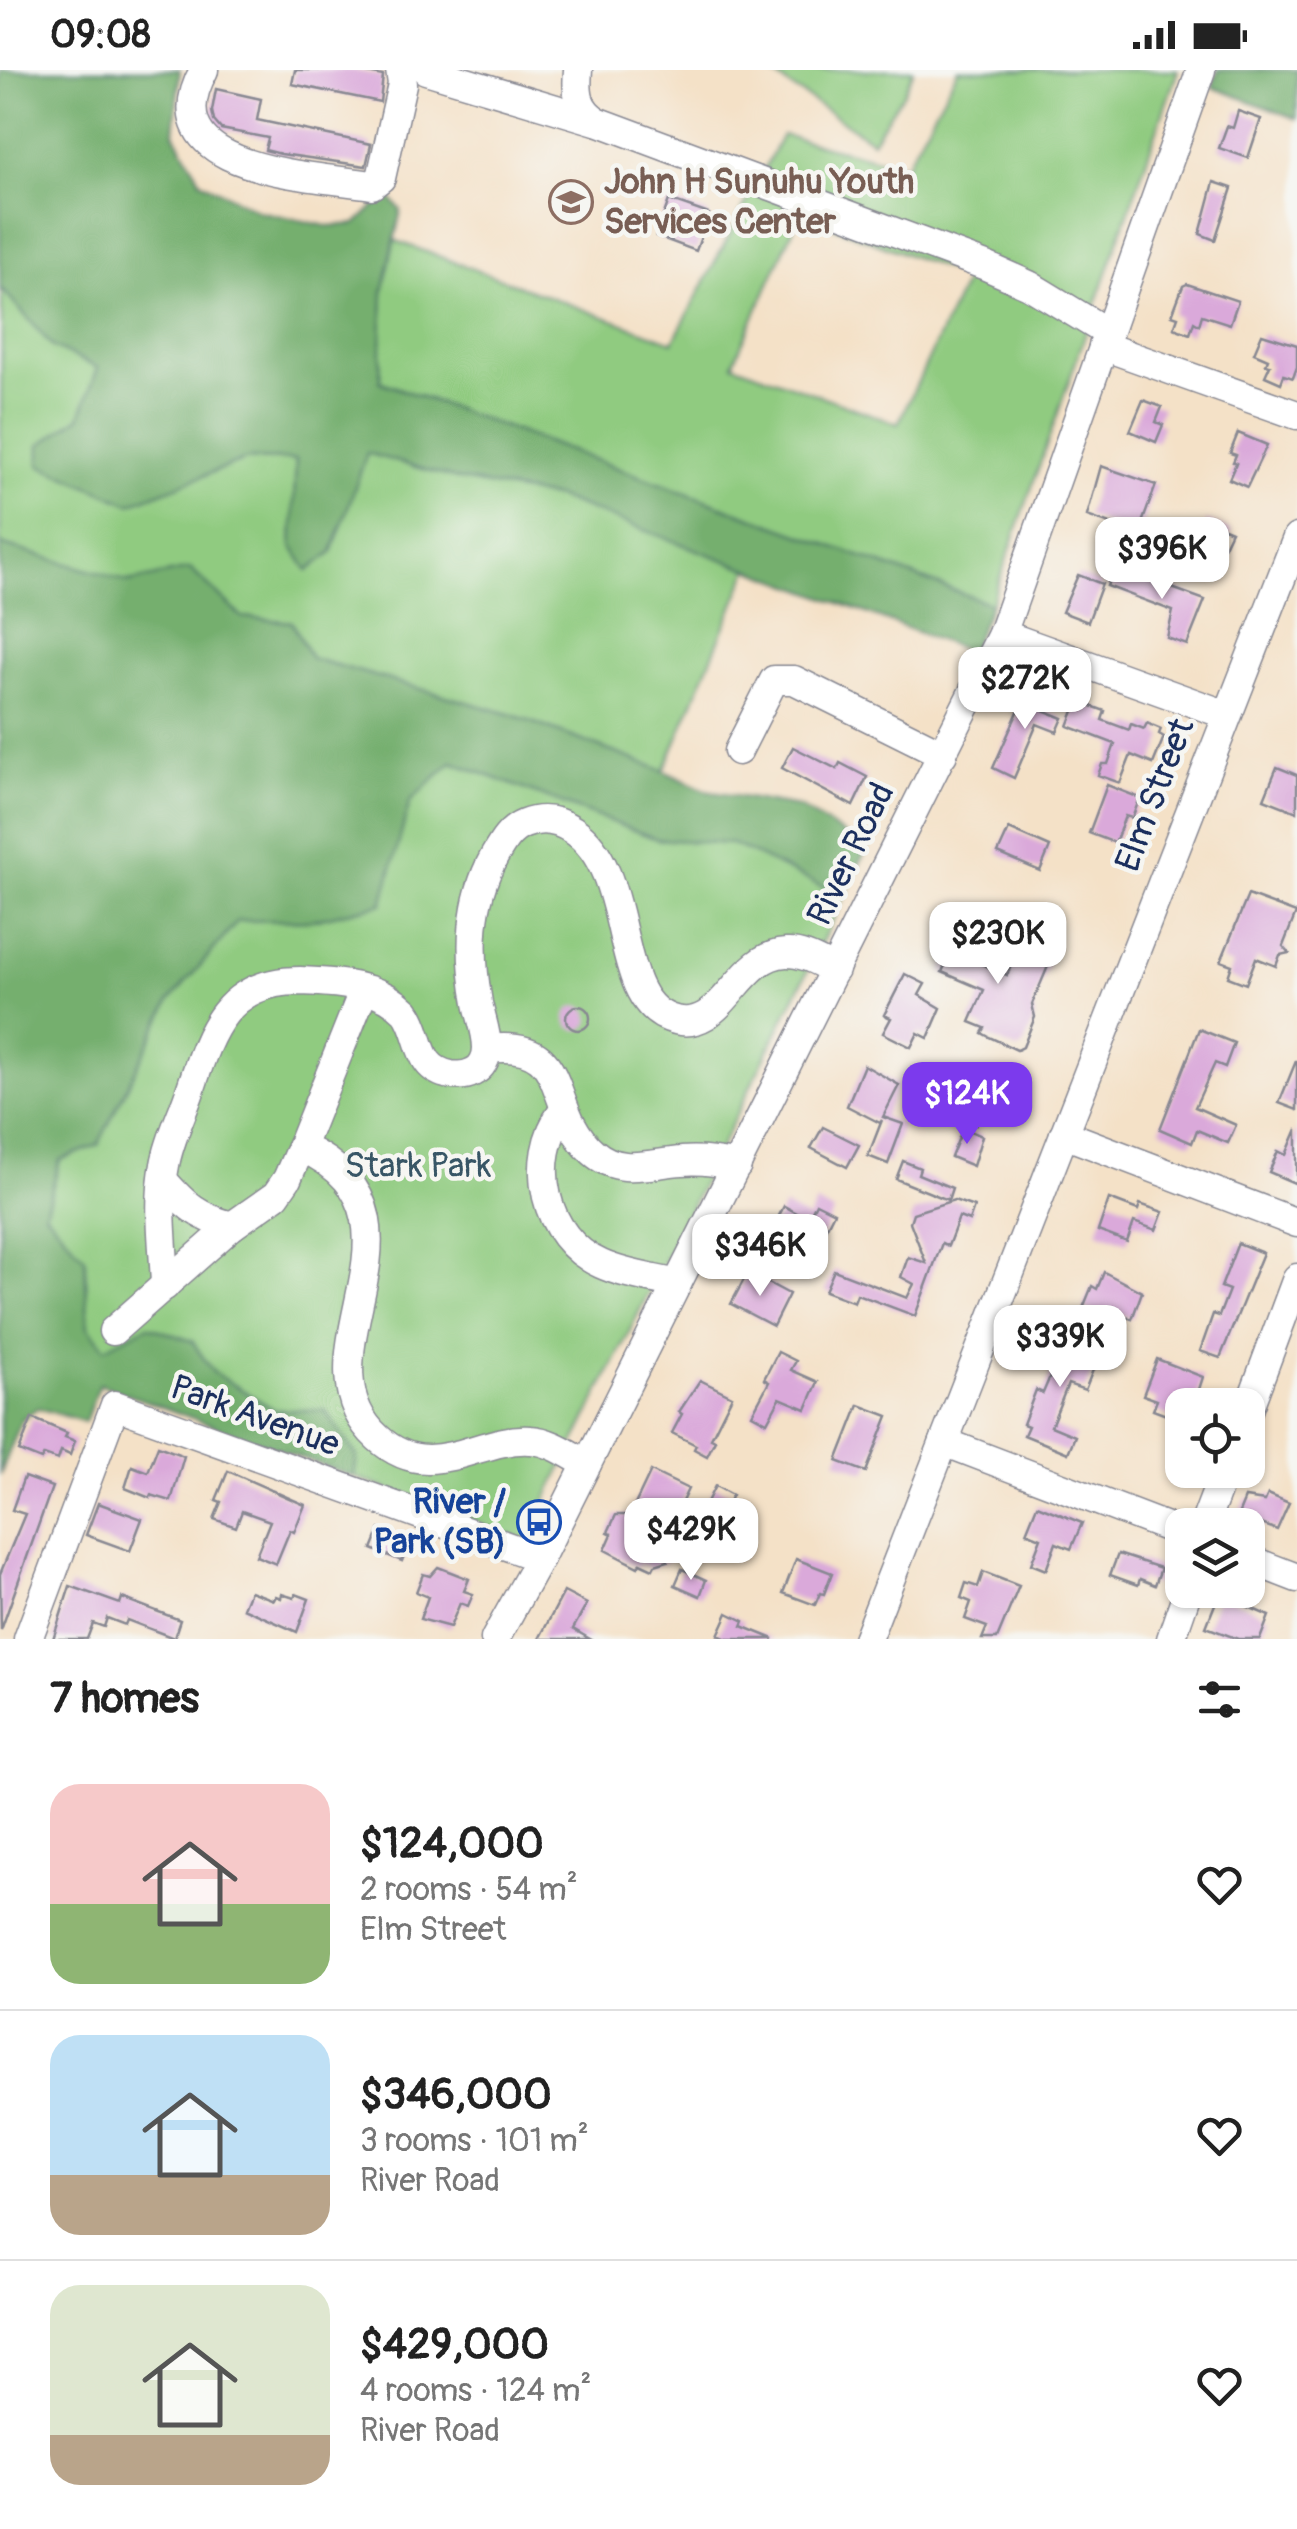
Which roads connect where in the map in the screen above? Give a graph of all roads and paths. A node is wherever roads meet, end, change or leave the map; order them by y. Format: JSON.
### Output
{"nodes":[{"id":1,"x":204,"y":70,"type":"edge"},
{"id":2,"x":400,"y":70,"type":"edge"},
{"id":3,"x":426,"y":70,"type":"edge"},
{"id":4,"x":578,"y":70,"type":"edge"},
{"id":5,"x":1201,"y":70,"type":"edge"},
{"id":6,"x":598,"y":121,"type":"junction"},
{"id":7,"x":1106,"y":340,"type":"junction"},
{"id":8,"x":1297,"y":415,"type":"edge"},
{"id":9,"x":1297,"y":538,"type":"edge"},
{"id":10,"x":1002,"y":634,"type":"junction"},
{"id":11,"x":1227,"y":716,"type":"junction"},
{"id":12,"x":738,"y":750,"type":"dead end"},
{"id":13,"x":942,"y":754,"type":"junction"},
{"id":14,"x":835,"y":970,"type":"junction"},
{"id":15,"x":364,"y":989,"type":"junction"},
{"id":16,"x":488,"y":1049,"type":"junction"},
{"id":17,"x":563,"y":1111,"type":"junction"},
{"id":18,"x":1064,"y":1134,"type":"junction"},
{"id":19,"x":301,"y":1147,"type":"junction"},
{"id":20,"x":737,"y":1166,"type":"junction"},
{"id":21,"x":163,"y":1180,"type":"junction"},
{"id":22,"x":1297,"y":1224,"type":"edge"},
{"id":23,"x":232,"y":1226,"type":"junction"},
{"id":24,"x":1297,"y":1278,"type":"edge"},
{"id":25,"x":678,"y":1284,"type":"junction"},
{"id":26,"x":165,"y":1286,"type":"junction"},
{"id":27,"x":113,"y":1331,"type":"dead end"},
{"id":28,"x":1256,"y":1388,"type":"edge"},
{"id":29,"x":944,"y":1442,"type":"junction"},
{"id":30,"x":587,"y":1464,"type":"junction"},
{"id":31,"x":1165,"y":1526,"type":"edge"},
{"id":32,"x":540,"y":1558,"type":"junction"},
{"id":33,"x":1265,"y":1566,"type":"edge"},
{"id":34,"x":1297,"y":1578,"type":"edge"},
{"id":35,"x":1182,"y":1608,"type":"edge"},
{"id":36,"x":28,"y":1639,"type":"edge"},
{"id":37,"x":495,"y":1639,"type":"edge"},
{"id":38,"x":867,"y":1639,"type":"edge"},
{"id":39,"x":1171,"y":1639,"type":"edge"}],
"edges":[{"from":1,"to":2,"type":"street"},
{"from":3,"to":6,"type":"street"},
{"from":4,"to":6,"type":"street"},
{"from":5,"to":7,"type":"street","name":"River Road"},
{"from":6,"to":7,"type":"street"},
{"from":7,"to":8,"type":"street"},
{"from":7,"to":10,"type":"street","name":"River Road"},
{"from":9,"to":11,"type":"street","name":"Elm Street"},
{"from":10,"to":11,"type":"street"},
{"from":10,"to":13,"type":"street","name":"River Road"},
{"from":11,"to":18,"type":"street","name":"Elm Street"},
{"from":12,"to":13,"type":"street"},
{"from":13,"to":14,"type":"street","name":"River Road"},
{"from":14,"to":16,"type":"street"},
{"from":14,"to":20,"type":"street","name":"River Road"},
{"from":15,"to":16,"type":"street"},
{"from":15,"to":19,"type":"street"},
{"from":15,"to":21,"type":"street"},
{"from":16,"to":17,"type":"street"},
{"from":17,"to":20,"type":"street"},
{"from":17,"to":25,"type":"street"},
{"from":18,"to":22,"type":"street"},
{"from":18,"to":29,"type":"street","name":"Elm Street"},
{"from":19,"to":23,"type":"street"},
{"from":19,"to":30,"type":"street"},
{"from":20,"to":25,"type":"street","name":"River Road"},
{"from":21,"to":23,"type":"street"},
{"from":21,"to":26,"type":"street"},
{"from":23,"to":26,"type":"street"},
{"from":24,"to":28,"type":"street"},
{"from":25,"to":30,"type":"street","name":"River Road"},
{"from":26,"to":27,"type":"street"},
{"from":29,"to":31,"type":"street"},
{"from":29,"to":38,"type":"street","name":"Elm Street"},
{"from":30,"to":32,"type":"street","name":"River Road"},
{"from":32,"to":36,"type":"street","name":"Park Avenue"},
{"from":32,"to":37,"type":"street","name":"River Road"},
{"from":33,"to":34,"type":"street"},
{"from":35,"to":39,"type":"street"}]}
